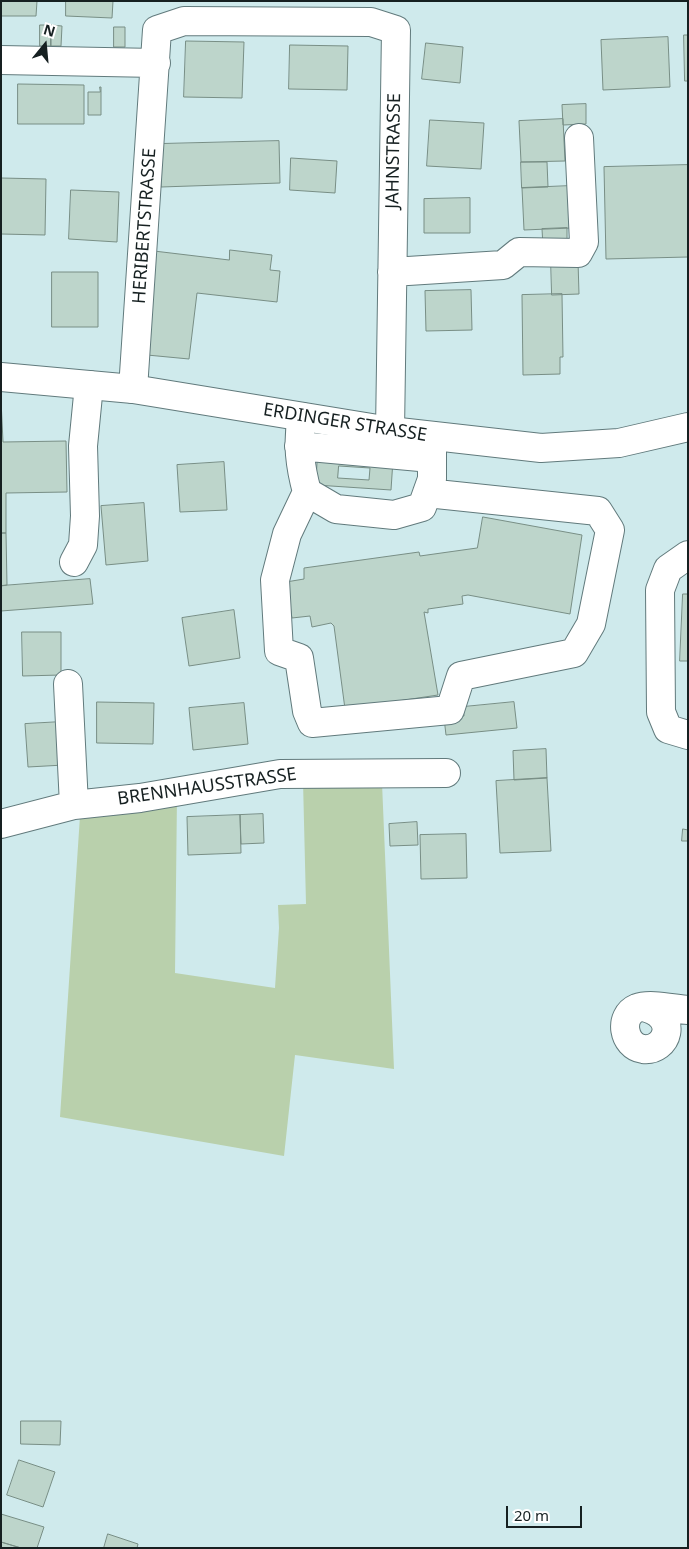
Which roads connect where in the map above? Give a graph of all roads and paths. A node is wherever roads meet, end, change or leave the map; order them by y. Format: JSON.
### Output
{"nodes":[{"id":1,"x":396,"y":30,"type":"joint"},
{"id":2,"x":1,"y":60,"type":"edge"},
{"id":3,"x":156,"y":63,"type":"junction"},
{"id":4,"x":580,"y":138,"type":"dead end"},
{"id":5,"x":392,"y":272,"type":"junction"},
{"id":6,"x":1,"y":377,"type":"edge"},
{"id":7,"x":89,"y":385,"type":"junction"},
{"id":8,"x":133,"y":388,"type":"junction"},
{"id":9,"x":302,"y":417,"type":"junction"},
{"id":10,"x":390,"y":431,"type":"junction"},
{"id":11,"x":686,"y":433,"type":"edge"},
{"id":12,"x":299,"y":446,"type":"junction"},
{"id":13,"x":432,"y":447,"type":"junction"},
{"id":14,"x":307,"y":492,"type":"junction"},
{"id":15,"x":427,"y":493,"type":"junction"},
{"id":16,"x":688,"y":555,"type":"edge"},
{"id":17,"x":74,"y":562,"type":"dead end"},
{"id":18,"x":68,"y":684,"type":"dead end"},
{"id":19,"x":688,"y":735,"type":"edge"},
{"id":20,"x":446,"y":773,"type":"dead end"},
{"id":21,"x":74,"y":805,"type":"junction"},
{"id":22,"x":1,"y":824,"type":"edge"},
{"id":23,"x":643,"y":1007,"type":"dead end"},
{"id":24,"x":688,"y":1010,"type":"edge"}],
"edges":[{"from":1,"to":3,"type":"street","name":"HERIBERTSTRASSE"},
{"from":1,"to":5,"type":"street","name":"JAHNSTRASSE"},
{"from":2,"to":3,"type":"street"},
{"from":3,"to":8,"type":"street","name":"HERIBERTSTRASSE"},
{"from":4,"to":5,"type":"street"},
{"from":5,"to":10,"type":"street","name":"JAHNSTRASSE"},
{"from":6,"to":7,"type":"street","name":"ERDINGER STRASSE"},
{"from":7,"to":8,"type":"street","name":"ERDINGER STRASSE"},
{"from":7,"to":17,"type":"street"},
{"from":8,"to":9,"type":"street","name":"ERDINGER STRASSE"},
{"from":9,"to":10,"type":"street","name":"ERDINGER STRASSE"},
{"from":9,"to":12,"type":"street"},
{"from":10,"to":13,"type":"street","name":"ERDINGER STRASSE"},
{"from":11,"to":13,"type":"street","name":"ERDINGER STRASSE"},
{"from":12,"to":13,"type":"street"},
{"from":12,"to":14,"type":"street"},
{"from":13,"to":15,"type":"street"},
{"from":14,"to":15,"type":"street"},
{"from":14,"to":15,"type":"street"},
{"from":16,"to":19,"type":"street"},
{"from":18,"to":21,"type":"street"},
{"from":20,"to":21,"type":"street","name":"BRENNHAUSSTRASSE"},
{"from":21,"to":22,"type":"street","name":"BRENNHAUSSTRASSE"},
{"from":23,"to":24,"type":"street"}]}
